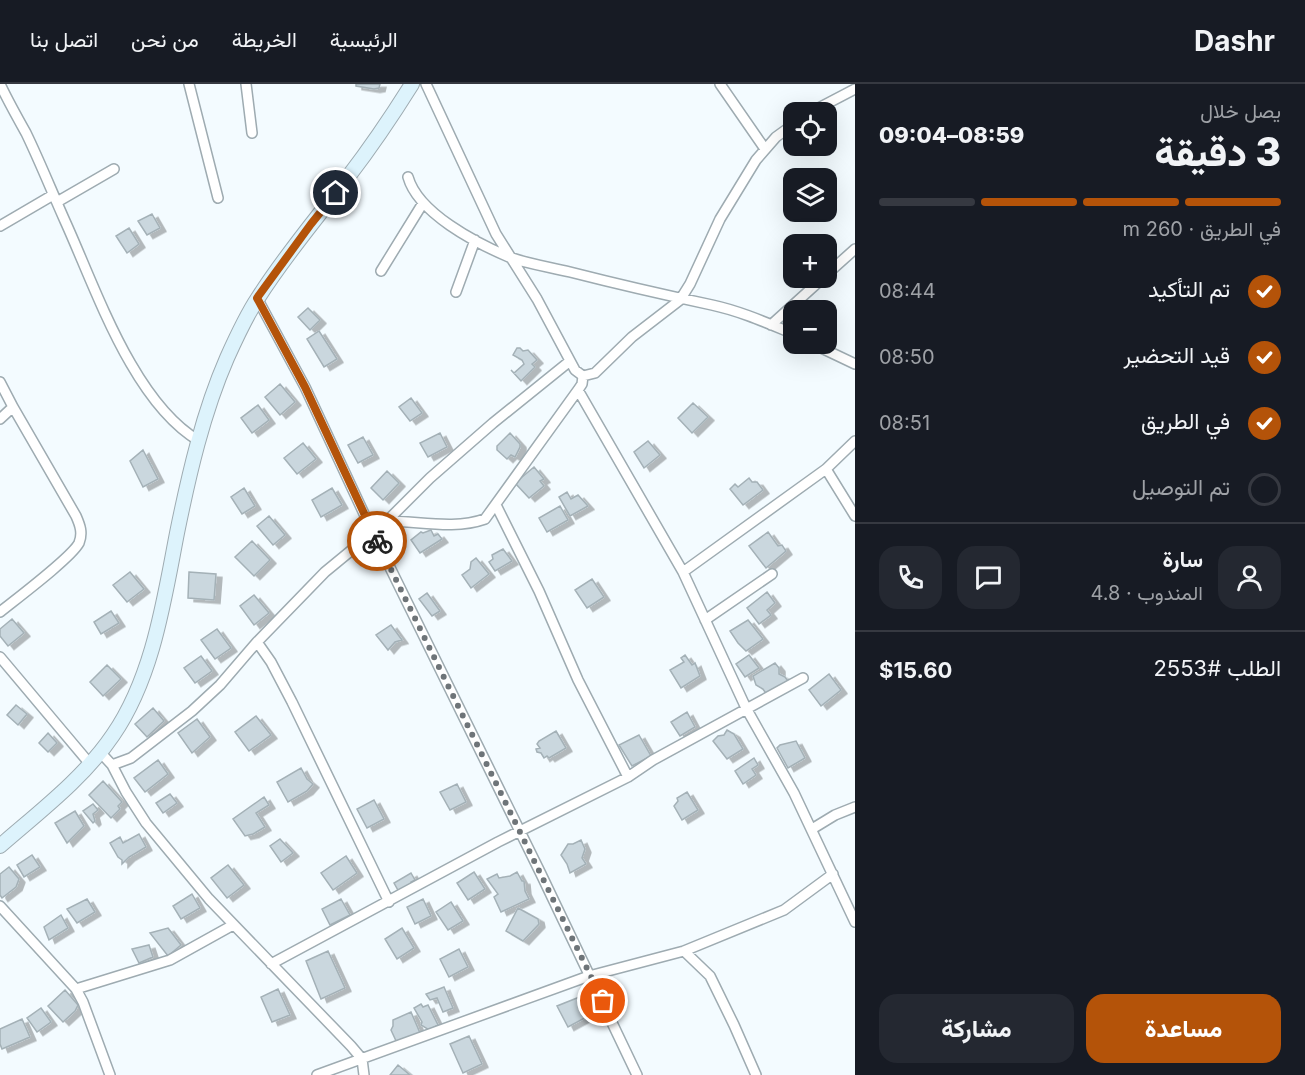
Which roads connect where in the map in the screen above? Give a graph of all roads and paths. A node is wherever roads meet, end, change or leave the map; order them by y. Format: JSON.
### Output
{"nodes":[{"id":1,"x":0,"y":84,"type":"edge"},
{"id":2,"x":189,"y":84,"type":"edge"},
{"id":3,"x":246,"y":84,"type":"edge"},
{"id":4,"x":412,"y":84,"type":"edge"},
{"id":5,"x":426,"y":84,"type":"edge"},
{"id":6,"x":720,"y":84,"type":"edge"},
{"id":7,"x":855,"y":89,"type":"edge"},
{"id":8,"x":830,"y":102,"type":"edge"},
{"id":9,"x":252,"y":133,"type":"dead end"},
{"id":10,"x":783,"y":133,"type":"edge"},
{"id":11,"x":765,"y":149,"type":"junction"},
{"id":12,"x":114,"y":169,"type":"dead end"},
{"id":13,"x":408,"y":177,"type":"dead end"},
{"id":14,"x":55,"y":198,"type":"junction"},
{"id":15,"x":218,"y":198,"type":"dead end"},
{"id":16,"x":423,"y":203,"type":"junction"},
{"id":17,"x":0,"y":226,"type":"edge"},
{"id":18,"x":475,"y":240,"type":"junction"},
{"id":19,"x":855,"y":249,"type":"edge"},
{"id":20,"x":510,"y":258,"type":"junction"},
{"id":21,"x":837,"y":265,"type":"edge"},
{"id":22,"x":381,"y":271,"type":"dead end"},
{"id":23,"x":812,"y":288,"type":"edge"},
{"id":24,"x":456,"y":292,"type":"dead end"},
{"id":25,"x":257,"y":298,"type":"junction"},
{"id":26,"x":680,"y":300,"type":"junction"},
{"id":27,"x":771,"y":325,"type":"junction"},
{"id":28,"x":783,"y":330,"type":"edge"},
{"id":29,"x":834,"y":354,"type":"edge"},
{"id":30,"x":570,"y":361,"type":"junction"},
{"id":31,"x":855,"y":364,"type":"edge"},
{"id":32,"x":583,"y":376,"type":"junction"},
{"id":33,"x":0,"y":382,"type":"edge"},
{"id":34,"x":578,"y":390,"type":"junction"},
{"id":35,"x":13,"y":407,"type":"junction"},
{"id":36,"x":0,"y":419,"type":"edge"},
{"id":37,"x":200,"y":441,"type":"junction"},
{"id":38,"x":855,"y":441,"type":"edge"},
{"id":39,"x":826,"y":469,"type":"junction"},
{"id":40,"x":496,"y":505,"type":"junction"},
{"id":41,"x":855,"y":516,"type":"edge"},
{"id":42,"x":387,"y":521,"type":"junction"},
{"id":43,"x":373,"y":533,"type":"junction"},
{"id":44,"x":683,"y":572,"type":"junction"},
{"id":45,"x":772,"y":574,"type":"dead end"},
{"id":46,"x":0,"y":612,"type":"edge"},
{"id":47,"x":705,"y":620,"type":"junction"},
{"id":48,"x":257,"y":642,"type":"junction"},
{"id":49,"x":0,"y":657,"type":"edge"},
{"id":50,"x":803,"y":678,"type":"dead end"},
{"id":51,"x":747,"y":708,"type":"junction"},
{"id":52,"x":101,"y":753,"type":"junction"},
{"id":53,"x":90,"y":764,"type":"junction"},
{"id":54,"x":112,"y":765,"type":"junction"},
{"id":55,"x":628,"y":777,"type":"junction"},
{"id":56,"x":855,"y":807,"type":"edge"},
{"id":57,"x":812,"y":829,"type":"junction"},
{"id":58,"x":520,"y":831,"type":"junction"},
{"id":59,"x":0,"y":846,"type":"edge"},
{"id":60,"x":833,"y":874,"type":"junction"},
{"id":61,"x":389,"y":902,"type":"junction"},
{"id":62,"x":0,"y":906,"type":"edge"},
{"id":63,"x":855,"y":922,"type":"edge"},
{"id":64,"x":233,"y":925,"type":"junction"},
{"id":65,"x":684,"y":951,"type":"junction"},
{"id":66,"x":271,"y":964,"type":"junction"},
{"id":67,"x":589,"y":976,"type":"junction"},
{"id":68,"x":76,"y":989,"type":"junction"},
{"id":69,"x":362,"y":1059,"type":"junction"},
{"id":70,"x":110,"y":1075,"type":"edge"},
{"id":71,"x":317,"y":1075,"type":"edge"},
{"id":72,"x":364,"y":1075,"type":"edge"},
{"id":73,"x":637,"y":1075,"type":"edge"},
{"id":74,"x":756,"y":1075,"type":"edge"}],
"edges":[{"from":1,"to":14,"type":"street"},
{"from":2,"to":15,"type":"street"},
{"from":3,"to":9,"type":"street"},
{"from":4,"to":25,"type":"main road"},
{"from":5,"to":20,"type":"street"},
{"from":6,"to":11,"type":"street"},
{"from":7,"to":8,"type":"street"},
{"from":10,"to":11,"type":"street"},
{"from":11,"to":26,"type":"street"},
{"from":12,"to":14,"type":"street"},
{"from":13,"to":16,"type":"street"},
{"from":14,"to":17,"type":"street"},
{"from":14,"to":37,"type":"street"},
{"from":16,"to":18,"type":"street"},
{"from":16,"to":22,"type":"street"},
{"from":18,"to":20,"type":"street"},
{"from":18,"to":24,"type":"street"},
{"from":19,"to":21,"type":"street"},
{"from":20,"to":26,"type":"street"},
{"from":20,"to":30,"type":"street"},
{"from":23,"to":27,"type":"street"},
{"from":25,"to":37,"type":"main road"},
{"from":25,"to":43,"type":"street"},
{"from":26,"to":27,"type":"street"},
{"from":26,"to":32,"type":"street"},
{"from":27,"to":28,"type":"street"},
{"from":29,"to":31,"type":"street"},
{"from":30,"to":32,"type":"street"},
{"from":30,"to":42,"type":"street"},
{"from":32,"to":34,"type":"street"},
{"from":33,"to":35,"type":"street"},
{"from":34,"to":40,"type":"street"},
{"from":34,"to":44,"type":"street"},
{"from":35,"to":36,"type":"street"},
{"from":35,"to":46,"type":"street"},
{"from":37,"to":52,"type":"main road"},
{"from":38,"to":39,"type":"street"},
{"from":39,"to":41,"type":"street"},
{"from":39,"to":44,"type":"street"},
{"from":40,"to":42,"type":"street"},
{"from":40,"to":55,"type":"street"},
{"from":42,"to":43,"type":"street"},
{"from":43,"to":48,"type":"street"},
{"from":43,"to":58,"type":"street"},
{"from":44,"to":47,"type":"street"},
{"from":45,"to":47,"type":"street"},
{"from":47,"to":51,"type":"street"},
{"from":48,"to":54,"type":"street"},
{"from":48,"to":61,"type":"street"},
{"from":49,"to":53,"type":"street"},
{"from":50,"to":51,"type":"street"},
{"from":51,"to":55,"type":"street"},
{"from":51,"to":57,"type":"street"},
{"from":52,"to":53,"type":"main road"},
{"from":52,"to":54,"type":"street"},
{"from":53,"to":59,"type":"main road"},
{"from":54,"to":64,"type":"street"},
{"from":55,"to":58,"type":"street"},
{"from":56,"to":57,"type":"street"},
{"from":57,"to":60,"type":"street"},
{"from":58,"to":61,"type":"street"},
{"from":58,"to":67,"type":"street"},
{"from":60,"to":63,"type":"street"},
{"from":60,"to":65,"type":"street"},
{"from":61,"to":66,"type":"street"},
{"from":62,"to":68,"type":"street"},
{"from":64,"to":66,"type":"street"},
{"from":64,"to":68,"type":"street"},
{"from":65,"to":67,"type":"street"},
{"from":65,"to":74,"type":"street"},
{"from":66,"to":69,"type":"street"},
{"from":67,"to":69,"type":"street"},
{"from":67,"to":73,"type":"street"},
{"from":68,"to":70,"type":"street"},
{"from":69,"to":71,"type":"street"},
{"from":69,"to":72,"type":"street"}]}
